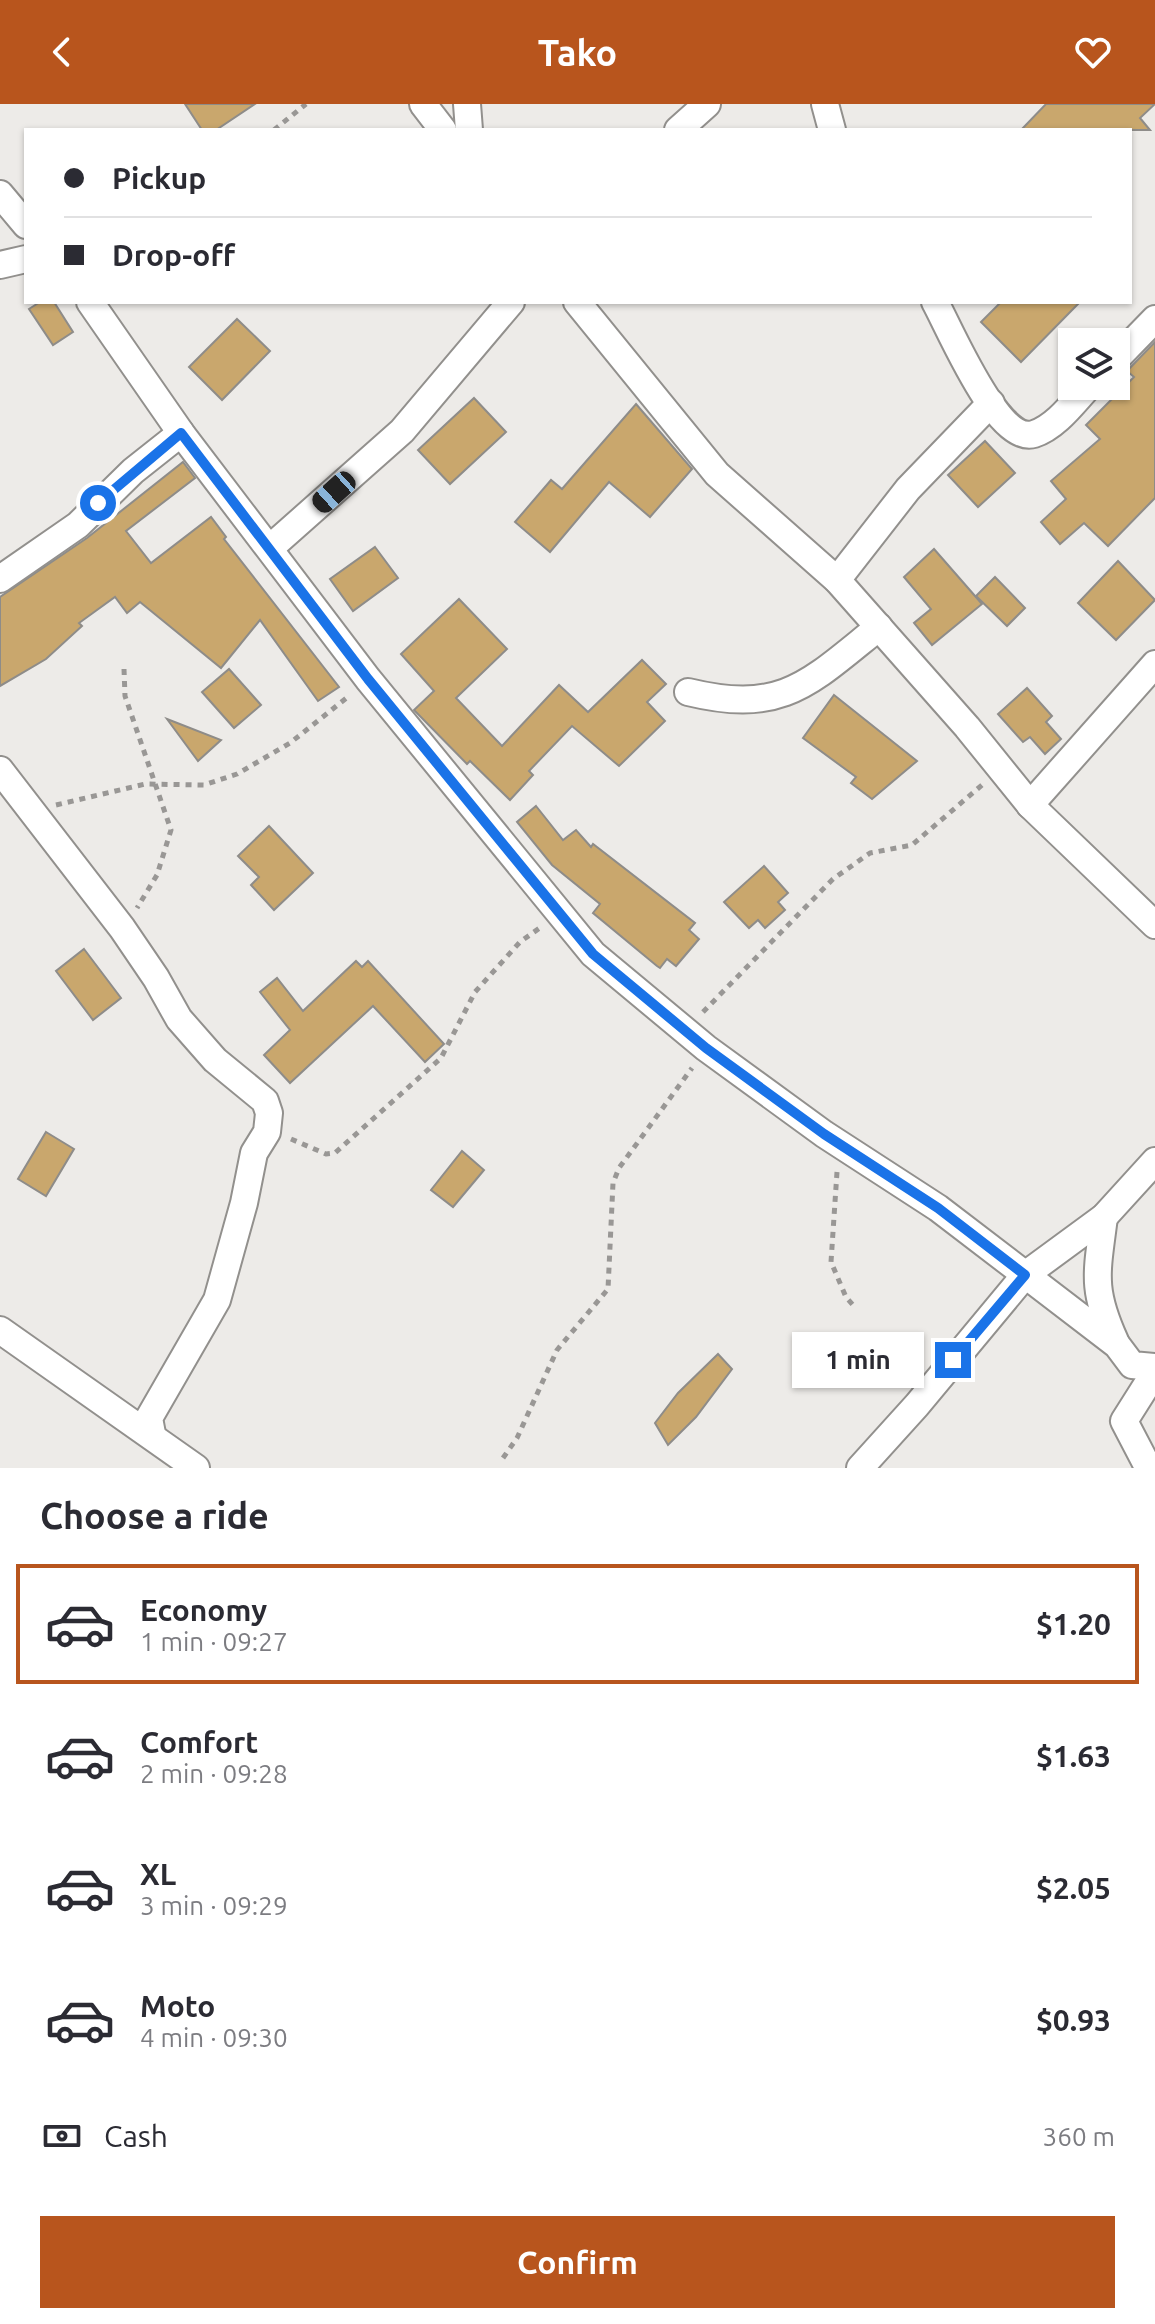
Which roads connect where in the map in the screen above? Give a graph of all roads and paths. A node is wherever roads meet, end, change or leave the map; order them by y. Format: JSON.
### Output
{"nodes":[{"id":1,"x":306,"y":104,"type":"edge"},
{"id":2,"x":423,"y":104,"type":"edge"},
{"id":3,"x":467,"y":104,"type":"edge"},
{"id":4,"x":707,"y":104,"type":"edge"},
{"id":5,"x":825,"y":104,"type":"edge"},
{"id":6,"x":276,"y":128,"type":"edge"},
{"id":7,"x":441,"y":128,"type":"edge"},
{"id":8,"x":469,"y":128,"type":"edge"},
{"id":9,"x":680,"y":128,"type":"edge"},
{"id":10,"x":831,"y":128,"type":"edge"},
{"id":11,"x":0,"y":194,"type":"edge"},
{"id":12,"x":24,"y":223,"type":"edge"},
{"id":13,"x":24,"y":259,"type":"edge"},
{"id":14,"x":0,"y":265,"type":"edge"},
{"id":15,"x":91,"y":304,"type":"edge"},
{"id":16,"x":509,"y":304,"type":"edge"},
{"id":17,"x":579,"y":304,"type":"edge"},
{"id":18,"x":936,"y":304,"type":"edge"},
{"id":19,"x":1155,"y":319,"type":"edge"},
{"id":20,"x":1130,"y":345,"type":"edge"},
{"id":21,"x":1076,"y":400,"type":"edge"},
{"id":22,"x":991,"y":403,"type":"junction"},
{"id":23,"x":181,"y":433,"type":"junction"},
{"id":24,"x":270,"y":548,"type":"junction"},
{"id":25,"x":0,"y":579,"type":"edge"},
{"id":26,"x":837,"y":580,"type":"junction"},
{"id":27,"x":879,"y":627,"type":"junction"},
{"id":28,"x":124,"y":669,"type":"dead end"},
{"id":29,"x":1151,"y":677,"type":"edge"},
{"id":30,"x":368,"y":679,"type":"junction"},
{"id":31,"x":688,"y":692,"type":"dead end"},
{"id":32,"x":1000,"y":768,"type":"junction"},
{"id":33,"x":0,"y":770,"type":"edge"},
{"id":34,"x":157,"y":784,"type":"junction"},
{"id":35,"x":1030,"y":805,"type":"junction"},
{"id":36,"x":33,"y":813,"type":"junction"},
{"id":37,"x":558,"y":916,"type":"junction"},
{"id":38,"x":1155,"y":925,"type":"edge"},
{"id":39,"x":122,"y":928,"type":"junction"},
{"id":40,"x":684,"y":1030,"type":"junction"},
{"id":41,"x":706,"y":1048,"type":"junction"},
{"id":42,"x":267,"y":1132,"type":"junction"},
{"id":43,"x":839,"y":1143,"type":"junction"},
{"id":44,"x":1155,"y":1161,"type":"edge"},
{"id":45,"x":1104,"y":1217,"type":"junction"},
{"id":46,"x":1025,"y":1275,"type":"junction"},
{"id":47,"x":853,"y":1305,"type":"dead end"},
{"id":48,"x":0,"y":1330,"type":"edge"},
{"id":49,"x":1117,"y":1345,"type":"junction"},
{"id":50,"x":1155,"y":1370,"type":"edge"},
{"id":51,"x":152,"y":1434,"type":"junction"},
{"id":52,"x":503,"y":1458,"type":"dead end"},
{"id":53,"x":1155,"y":1464,"type":"edge"},
{"id":54,"x":196,"y":1468,"type":"edge"},
{"id":55,"x":860,"y":1468,"type":"edge"},
{"id":56,"x":1147,"y":1468,"type":"edge"}],
"edges":[{"from":1,"to":6,"type":"path"},
{"from":2,"to":7,"type":"street"},
{"from":3,"to":8,"type":"street"},
{"from":4,"to":9,"type":"street"},
{"from":5,"to":10,"type":"street"},
{"from":11,"to":12,"type":"street"},
{"from":13,"to":14,"type":"street"},
{"from":15,"to":23,"type":"street"},
{"from":16,"to":24,"type":"street"},
{"from":17,"to":26,"type":"street"},
{"from":18,"to":22,"type":"street"},
{"from":19,"to":20,"type":"street"},
{"from":21,"to":22,"type":"street"},
{"from":22,"to":26,"type":"street"},
{"from":23,"to":24,"type":"street"},
{"from":23,"to":25,"type":"street"},
{"from":24,"to":30,"type":"street"},
{"from":26,"to":27,"type":"street"},
{"from":27,"to":31,"type":"street"},
{"from":27,"to":32,"type":"street"},
{"from":28,"to":34,"type":"path"},
{"from":29,"to":35,"type":"street"},
{"from":30,"to":34,"type":"path"},
{"from":30,"to":37,"type":"street"},
{"from":32,"to":35,"type":"street"},
{"from":32,"to":40,"type":"path"},
{"from":33,"to":36,"type":"street"},
{"from":34,"to":36,"type":"path"},
{"from":34,"to":39,"type":"path"},
{"from":35,"to":38,"type":"street"},
{"from":36,"to":39,"type":"street"},
{"from":37,"to":40,"type":"street"},
{"from":37,"to":42,"type":"path"},
{"from":39,"to":42,"type":"street"},
{"from":40,"to":41,"type":"street"},
{"from":41,"to":43,"type":"street"},
{"from":41,"to":52,"type":"path"},
{"from":42,"to":51,"type":"street"},
{"from":43,"to":46,"type":"street"},
{"from":43,"to":47,"type":"path"},
{"from":44,"to":45,"type":"street"},
{"from":45,"to":46,"type":"street"},
{"from":45,"to":49,"type":"street"},
{"from":46,"to":49,"type":"street"},
{"from":46,"to":55,"type":"street"},
{"from":48,"to":51,"type":"street"},
{"from":49,"to":50,"type":"street"},
{"from":50,"to":56,"type":"street"},
{"from":51,"to":54,"type":"street"},
{"from":53,"to":56,"type":"street"}]}
